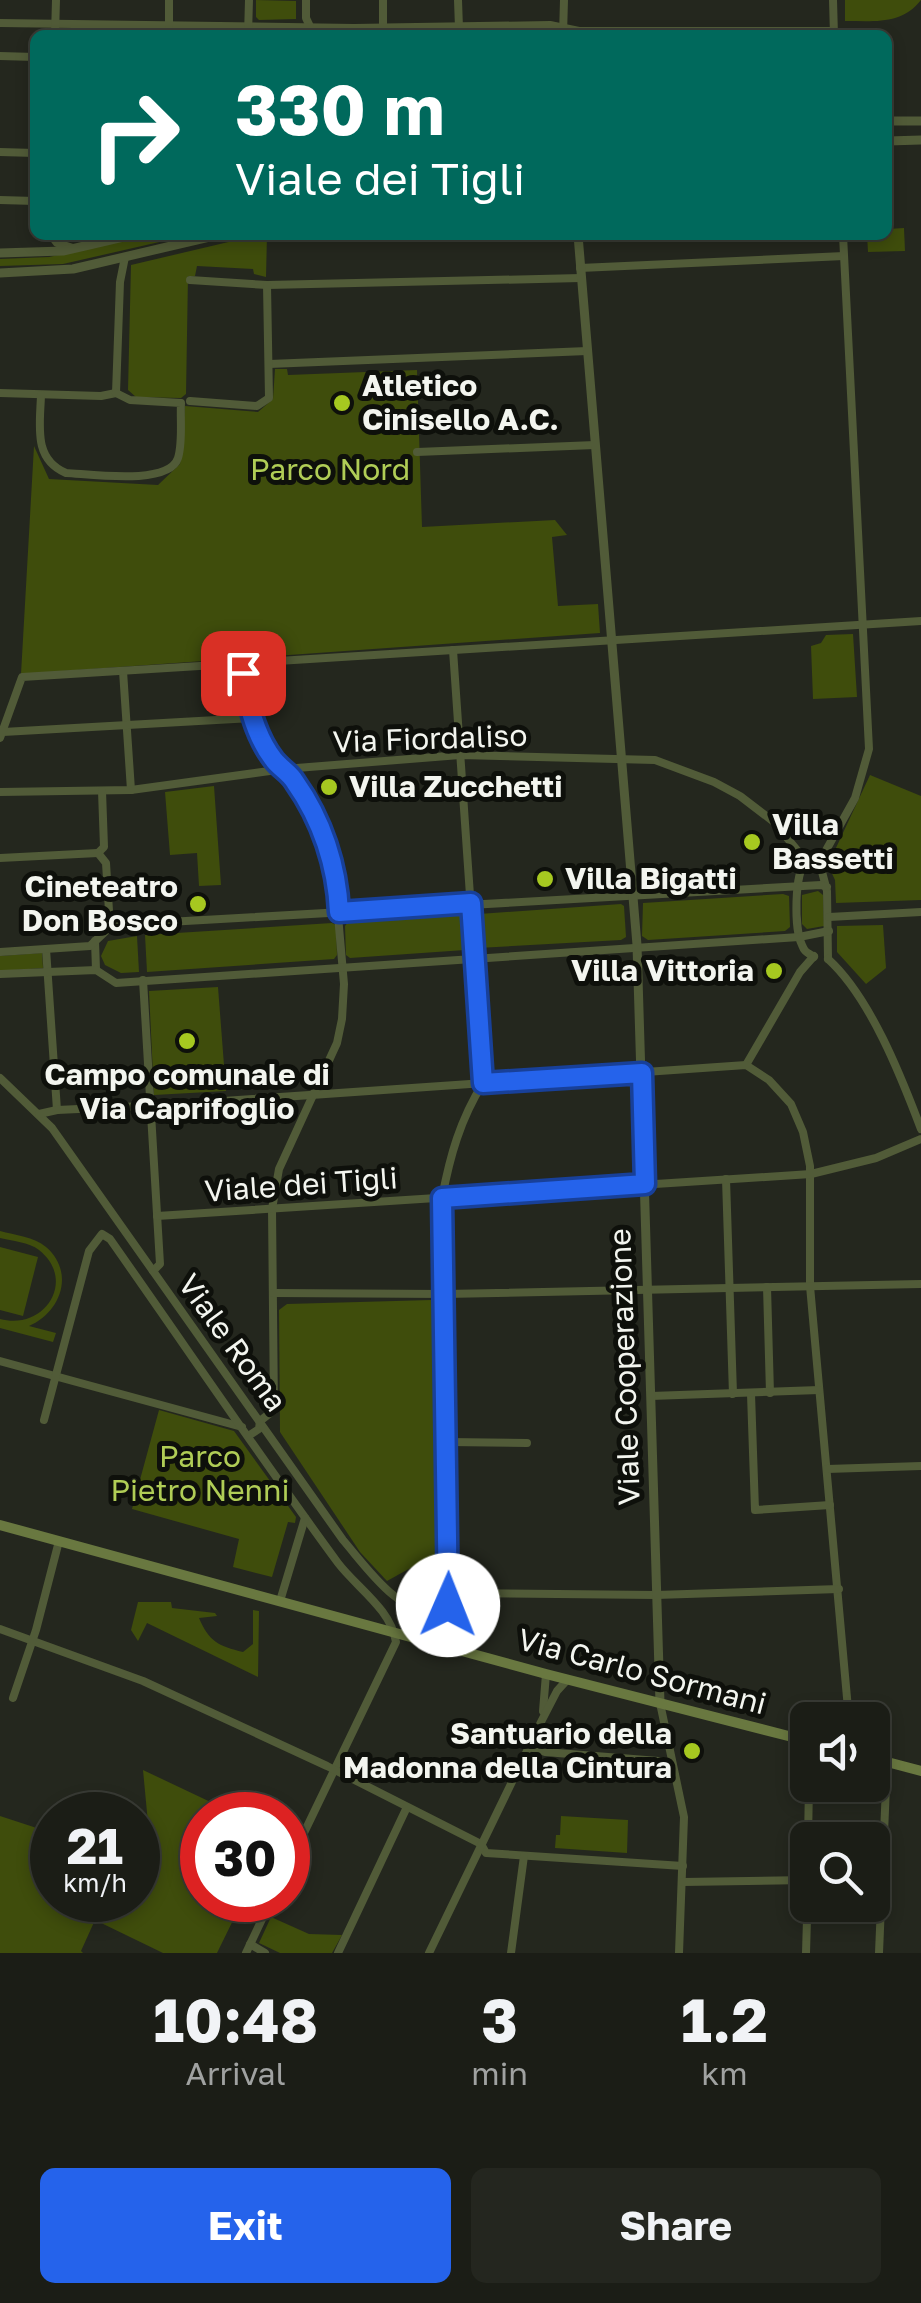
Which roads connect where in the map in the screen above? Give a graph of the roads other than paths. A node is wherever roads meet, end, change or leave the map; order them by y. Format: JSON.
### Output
{"nodes":[{"id":1,"x":56,"y":0,"type":"edge"},
{"id":2,"x":170,"y":0,"type":"edge"},
{"id":3,"x":249,"y":0,"type":"edge"},
{"id":4,"x":306,"y":0,"type":"edge"},
{"id":5,"x":383,"y":0,"type":"edge"},
{"id":6,"x":458,"y":0,"type":"edge"},
{"id":7,"x":564,"y":0,"type":"edge"},
{"id":8,"x":833,"y":0,"type":"edge"},
{"id":9,"x":0,"y":23,"type":"edge"},
{"id":10,"x":56,"y":24,"type":"junction"},
{"id":11,"x":168,"y":26,"type":"junction"},
{"id":12,"x":383,"y":27,"type":"junction"},
{"id":13,"x":459,"y":28,"type":"junction"},
{"id":14,"x":55,"y":30,"type":"edge"},
{"id":15,"x":232,"y":30,"type":"edge"},
{"id":16,"x":248,"y":30,"type":"edge"},
{"id":17,"x":312,"y":30,"type":"edge"},
{"id":18,"x":330,"y":30,"type":"edge"},
{"id":19,"x":528,"y":30,"type":"edge"},
{"id":20,"x":563,"y":30,"type":"edge"},
{"id":21,"x":834,"y":30,"type":"edge"},
{"id":22,"x":0,"y":56,"type":"edge"},
{"id":23,"x":30,"y":57,"type":"edge"},
{"id":24,"x":921,"y":120,"type":"edge"},
{"id":25,"x":892,"y":122,"type":"edge"},
{"id":26,"x":921,"y":140,"type":"edge"},
{"id":27,"x":892,"y":141,"type":"edge"},
{"id":28,"x":0,"y":152,"type":"edge"},
{"id":29,"x":30,"y":153,"type":"edge"},
{"id":30,"x":0,"y":200,"type":"edge"},
{"id":31,"x":30,"y":200,"type":"edge"},
{"id":32,"x":47,"y":240,"type":"edge"},
{"id":33,"x":56,"y":240,"type":"edge"},
{"id":34,"x":111,"y":240,"type":"edge"},
{"id":35,"x":197,"y":240,"type":"edge"},
{"id":36,"x":578,"y":240,"type":"edge"},
{"id":37,"x":844,"y":240,"type":"edge"},
{"id":38,"x":77,"y":248,"type":"junction"},
{"id":39,"x":0,"y":253,"type":"edge"},
{"id":40,"x":39,"y":253,"type":"junction"},
{"id":41,"x":844,"y":256,"type":"junction"},
{"id":42,"x":125,"y":257,"type":"junction"},
{"id":43,"x":0,"y":273,"type":"edge"},
{"id":44,"x":581,"y":273,"type":"junction"},
{"id":45,"x":190,"y":280,"type":"dead end"},
{"id":46,"x":267,"y":285,"type":"junction"},
{"id":47,"x":587,"y":350,"type":"junction"},
{"id":48,"x":269,"y":364,"type":"junction"},
{"id":49,"x":0,"y":393,"type":"edge"},
{"id":50,"x":116,"y":393,"type":"junction"},
{"id":51,"x":41,"y":394,"type":"junction"},
{"id":52,"x":190,"y":401,"type":"dead end"},
{"id":53,"x":595,"y":445,"type":"junction"},
{"id":54,"x":417,"y":452,"type":"dead end"},
{"id":55,"x":921,"y":621,"type":"edge"},
{"id":56,"x":862,"y":625,"type":"junction"},
{"id":57,"x":612,"y":640,"type":"junction"},
{"id":58,"x":453,"y":650,"type":"junction"},
{"id":59,"x":242,"y":664,"type":"junction"},
{"id":60,"x":124,"y":671,"type":"junction"},
{"id":61,"x":252,"y":718,"type":"junction"},
{"id":62,"x":128,"y":726,"type":"junction"},
{"id":63,"x":1,"y":735,"type":"edge"},
{"id":64,"x":460,"y":755,"type":"junction"},
{"id":65,"x":623,"y":759,"type":"junction"},
{"id":66,"x":284,"y":769,"type":"junction"},
{"id":67,"x":131,"y":790,"type":"junction"},
{"id":68,"x":102,"y":791,"type":"junction"},
{"id":69,"x":0,"y":792,"type":"edge"},
{"id":70,"x":98,"y":853,"type":"junction"},
{"id":71,"x":0,"y":858,"type":"edge"},
{"id":72,"x":806,"y":861,"type":"junction"},
{"id":73,"x":821,"y":866,"type":"junction"},
{"id":74,"x":798,"y":886,"type":"junction"},
{"id":75,"x":827,"y":887,"type":"junction"},
{"id":76,"x":634,"y":893,"type":"junction"},
{"id":77,"x":471,"y":903,"type":"junction"},
{"id":78,"x":339,"y":912,"type":"junction"},
{"id":79,"x":921,"y":912,"type":"edge"},
{"id":80,"x":829,"y":917,"type":"junction"},
{"id":81,"x":110,"y":927,"type":"junction"},
{"id":82,"x":829,"y":931,"type":"junction"},
{"id":83,"x":800,"y":937,"type":"junction"},
{"id":84,"x":95,"y":941,"type":"junction"},
{"id":85,"x":637,"y":946,"type":"junction"},
{"id":86,"x":46,"y":949,"type":"junction"},
{"id":87,"x":0,"y":952,"type":"edge"},
{"id":88,"x":814,"y":956,"type":"junction"},
{"id":89,"x":475,"y":959,"type":"junction"},
{"id":90,"x":828,"y":959,"type":"junction"},
{"id":91,"x":343,"y":968,"type":"junction"},
{"id":92,"x":96,"y":970,"type":"junction"},
{"id":93,"x":48,"y":972,"type":"junction"},
{"id":94,"x":0,"y":974,"type":"edge"},
{"id":95,"x":144,"y":980,"type":"junction"},
{"id":96,"x":746,"y":1065,"type":"junction"},
{"id":97,"x":642,"y":1073,"type":"junction"},
{"id":98,"x":0,"y":1078,"type":"edge"},
{"id":99,"x":483,"y":1083,"type":"junction"},
{"id":100,"x":312,"y":1093,"type":"junction"},
{"id":101,"x":149,"y":1106,"type":"junction"},
{"id":102,"x":57,"y":1110,"type":"junction"},
{"id":103,"x":39,"y":1114,"type":"junction"},
{"id":104,"x":921,"y":1129,"type":"edge"},
{"id":105,"x":921,"y":1139,"type":"edge"},
{"id":106,"x":810,"y":1174,"type":"junction"},
{"id":107,"x":726,"y":1180,"type":"junction"},
{"id":108,"x":645,"y":1184,"type":"junction"},
{"id":109,"x":442,"y":1198,"type":"junction"},
{"id":110,"x":272,"y":1208,"type":"junction"},
{"id":111,"x":157,"y":1216,"type":"junction"},
{"id":112,"x":153,"y":1271,"type":"junction"},
{"id":113,"x":921,"y":1284,"type":"edge"},
{"id":114,"x":810,"y":1286,"type":"junction"},
{"id":115,"x":766,"y":1287,"type":"junction"},
{"id":116,"x":730,"y":1288,"type":"junction"},
{"id":117,"x":648,"y":1290,"type":"junction"},
{"id":118,"x":273,"y":1293,"type":"junction"},
{"id":119,"x":445,"y":1294,"type":"junction"},
{"id":120,"x":0,"y":1361,"type":"edge"},
{"id":121,"x":56,"y":1378,"type":"junction"},
{"id":122,"x":819,"y":1390,"type":"junction"},
{"id":123,"x":770,"y":1393,"type":"junction"},
{"id":124,"x":733,"y":1394,"type":"junction"},
{"id":125,"x":751,"y":1394,"type":"junction"},
{"id":126,"x":651,"y":1396,"type":"junction"},
{"id":127,"x":44,"y":1420,"type":"dead end"},
{"id":128,"x":260,"y":1420,"type":"junction"},
{"id":129,"x":242,"y":1427,"type":"junction"},
{"id":130,"x":248,"y":1436,"type":"junction"},
{"id":131,"x":448,"y":1442,"type":"junction"},
{"id":132,"x":527,"y":1443,"type":"dead end"},
{"id":133,"x":921,"y":1466,"type":"edge"},
{"id":134,"x":827,"y":1469,"type":"junction"},
{"id":135,"x":830,"y":1505,"type":"junction"},
{"id":136,"x":305,"y":1518,"type":"junction"},
{"id":137,"x":0,"y":1525,"type":"edge"},
{"id":138,"x":59,"y":1541,"type":"junction"},
{"id":139,"x":839,"y":1589,"type":"junction"},
{"id":140,"x":450,"y":1593,"type":"junction"},
{"id":141,"x":656,"y":1595,"type":"junction"},
{"id":142,"x":280,"y":1601,"type":"junction"},
{"id":143,"x":0,"y":1630,"type":"edge"},
{"id":144,"x":394,"y":1632,"type":"junction"},
{"id":145,"x":33,"y":1639,"type":"junction"},
{"id":146,"x":546,"y":1674,"type":"junction"},
{"id":147,"x":567,"y":1680,"type":"junction"},
{"id":148,"x":13,"y":1698,"type":"dead end"},
{"id":149,"x":848,"y":1702,"type":"edge"},
{"id":150,"x":660,"y":1704,"type":"junction"},
{"id":151,"x":542,"y":1720,"type":"junction"},
{"id":152,"x":790,"y":1737,"type":"edge"},
{"id":153,"x":528,"y":1747,"type":"junction"},
{"id":154,"x":671,"y":1762,"type":"junction"},
{"id":155,"x":890,"y":1763,"type":"edge"},
{"id":156,"x":333,"y":1770,"type":"junction"},
{"id":157,"x":921,"y":1771,"type":"edge"},
{"id":158,"x":883,"y":1802,"type":"edge"},
{"id":159,"x":407,"y":1807,"type":"junction"},
{"id":160,"x":310,"y":1819,"type":"edge"},
{"id":161,"x":481,"y":1844,"type":"junction"},
{"id":162,"x":524,"y":1856,"type":"junction"},
{"id":163,"x":683,"y":1866,"type":"junction"},
{"id":164,"x":790,"y":1881,"type":"edge"},
{"id":165,"x":683,"y":1882,"type":"junction"},
{"id":166,"x":261,"y":1922,"type":"edge"},
{"id":167,"x":807,"y":1922,"type":"edge"},
{"id":168,"x":248,"y":1949,"type":"edge"},
{"id":169,"x":265,"y":1953,"type":"edge"},
{"id":170,"x":338,"y":1953,"type":"edge"},
{"id":171,"x":428,"y":1953,"type":"edge"},
{"id":172,"x":511,"y":1953,"type":"edge"},
{"id":173,"x":679,"y":1953,"type":"edge"},
{"id":174,"x":806,"y":1953,"type":"edge"},
{"id":175,"x":879,"y":1953,"type":"edge"}],
"edges":[{"from":1,"to":10,"type":"street"},
{"from":2,"to":11,"type":"street"},
{"from":3,"to":16,"type":"street"},
{"from":4,"to":17,"type":"street"},
{"from":5,"to":12,"type":"street"},
{"from":6,"to":13,"type":"street"},
{"from":7,"to":20,"type":"street"},
{"from":8,"to":21,"type":"street"},
{"from":9,"to":10,"type":"street"},
{"from":10,"to":11,"type":"street"},
{"from":10,"to":14,"type":"street"},
{"from":11,"to":15,"type":"street"},
{"from":12,"to":13,"type":"street"},
{"from":12,"to":18,"type":"street"},
{"from":13,"to":19,"type":"street"},
{"from":22,"to":23,"type":"street"},
{"from":24,"to":25,"type":"street"},
{"from":26,"to":27,"type":"street"},
{"from":28,"to":29,"type":"street"},
{"from":30,"to":31,"type":"street"},
{"from":32,"to":40,"type":"street"},
{"from":33,"to":38,"type":"street"},
{"from":34,"to":38,"type":"street"},
{"from":35,"to":42,"type":"street"},
{"from":36,"to":44,"type":"street","name":"Viale Cooperazione"},
{"from":37,"to":41,"type":"street"},
{"from":38,"to":40,"type":"street"},
{"from":39,"to":40,"type":"street"},
{"from":41,"to":44,"type":"street"},
{"from":41,"to":56,"type":"street"},
{"from":42,"to":43,"type":"street"},
{"from":42,"to":50,"type":"street"},
{"from":44,"to":46,"type":"street"},
{"from":44,"to":47,"type":"street","name":"Viale Cooperazione"},
{"from":45,"to":46,"type":"street"},
{"from":46,"to":48,"type":"street"},
{"from":47,"to":48,"type":"street"},
{"from":47,"to":53,"type":"street","name":"Viale Cooperazione"},
{"from":48,"to":52,"type":"street"},
{"from":49,"to":51,"type":"street"},
{"from":50,"to":51,"type":"street"},
{"from":50,"to":51,"type":"street"},
{"from":53,"to":54,"type":"street"},
{"from":53,"to":57,"type":"street","name":"Viale Cooperazione"},
{"from":55,"to":56,"type":"street"},
{"from":56,"to":57,"type":"street"},
{"from":56,"to":73,"type":"street"},
{"from":57,"to":58,"type":"street"},
{"from":57,"to":65,"type":"street","name":"Viale Cooperazione"},
{"from":58,"to":59,"type":"street"},
{"from":58,"to":64,"type":"street"},
{"from":59,"to":60,"type":"street"},
{"from":59,"to":61,"type":"street"},
{"from":60,"to":62,"type":"street"},
{"from":60,"to":63,"type":"street"},
{"from":61,"to":62,"type":"street"},
{"from":61,"to":66,"type":"street"},
{"from":62,"to":63,"type":"street"},
{"from":62,"to":67,"type":"street"},
{"from":64,"to":65,"type":"street","name":"Via Fiordaliso"},
{"from":64,"to":66,"type":"street","name":"Via Fiordaliso"},
{"from":64,"to":77,"type":"street"},
{"from":65,"to":72,"type":"street","name":"Via Fiordaliso"},
{"from":65,"to":76,"type":"street","name":"Viale Cooperazione"},
{"from":66,"to":67,"type":"street","name":"Via Fiordaliso"},
{"from":66,"to":78,"type":"street"},
{"from":67,"to":68,"type":"street","name":"Via Fiordaliso"},
{"from":68,"to":69,"type":"street","name":"Via Fiordaliso"},
{"from":68,"to":70,"type":"street"},
{"from":70,"to":71,"type":"street"},
{"from":70,"to":81,"type":"street"},
{"from":72,"to":73,"type":"street"},
{"from":72,"to":74,"type":"street"},
{"from":73,"to":75,"type":"street"},
{"from":74,"to":75,"type":"street"},
{"from":74,"to":76,"type":"street"},
{"from":74,"to":83,"type":"street"},
{"from":75,"to":80,"type":"street"},
{"from":76,"to":77,"type":"street"},
{"from":76,"to":85,"type":"street","name":"Viale Cooperazione"},
{"from":77,"to":78,"type":"street"},
{"from":77,"to":89,"type":"street"},
{"from":78,"to":81,"type":"street"},
{"from":78,"to":91,"type":"street"},
{"from":79,"to":80,"type":"street"},
{"from":80,"to":82,"type":"street"},
{"from":81,"to":84,"type":"street"},
{"from":82,"to":83,"type":"street"},
{"from":82,"to":90,"type":"street"},
{"from":83,"to":85,"type":"street"},
{"from":83,"to":88,"type":"street"},
{"from":84,"to":86,"type":"street"},
{"from":84,"to":92,"type":"street"},
{"from":85,"to":89,"type":"street"},
{"from":85,"to":97,"type":"street","name":"Viale Cooperazione"},
{"from":86,"to":87,"type":"street"},
{"from":86,"to":93,"type":"street"},
{"from":88,"to":90,"type":"street"},
{"from":88,"to":96,"type":"street"},
{"from":89,"to":91,"type":"street"},
{"from":89,"to":99,"type":"street"},
{"from":90,"to":104,"type":"street"},
{"from":91,"to":95,"type":"street"},
{"from":91,"to":100,"type":"street"},
{"from":92,"to":93,"type":"street"},
{"from":92,"to":95,"type":"street"},
{"from":93,"to":94,"type":"street"},
{"from":93,"to":102,"type":"street"},
{"from":95,"to":101,"type":"street"},
{"from":96,"to":97,"type":"street"},
{"from":96,"to":106,"type":"street"},
{"from":97,"to":99,"type":"street"},
{"from":97,"to":108,"type":"street","name":"Viale Cooperazione"},
{"from":98,"to":103,"type":"street","name":"Viale Roma"},
{"from":99,"to":100,"type":"street"},
{"from":99,"to":109,"type":"street"},
{"from":100,"to":101,"type":"street"},
{"from":100,"to":110,"type":"street"},
{"from":101,"to":102,"type":"street"},
{"from":101,"to":111,"type":"street"},
{"from":102,"to":103,"type":"street"},
{"from":103,"to":112,"type":"street","name":"Viale Roma"},
{"from":105,"to":106,"type":"street","name":"Viale dei Tigli"},
{"from":106,"to":107,"type":"street","name":"Viale dei Tigli"},
{"from":106,"to":114,"type":"street"},
{"from":107,"to":108,"type":"street","name":"Viale dei Tigli"},
{"from":107,"to":116,"type":"street"},
{"from":108,"to":109,"type":"street","name":"Viale dei Tigli"},
{"from":108,"to":117,"type":"street","name":"Viale Cooperazione"},
{"from":109,"to":110,"type":"street","name":"Viale dei Tigli"},
{"from":109,"to":119,"type":"street"},
{"from":110,"to":111,"type":"street","name":"Viale dei Tigli"},
{"from":110,"to":118,"type":"street"},
{"from":111,"to":112,"type":"street"},
{"from":112,"to":128,"type":"street","name":"Viale Roma"},
{"from":113,"to":114,"type":"street"},
{"from":114,"to":115,"type":"street"},
{"from":114,"to":122,"type":"street"},
{"from":115,"to":116,"type":"street"},
{"from":115,"to":123,"type":"street"},
{"from":116,"to":117,"type":"street"},
{"from":116,"to":124,"type":"street"},
{"from":117,"to":119,"type":"street"},
{"from":117,"to":126,"type":"street","name":"Viale Cooperazione"},
{"from":118,"to":119,"type":"street"},
{"from":118,"to":128,"type":"street"},
{"from":119,"to":131,"type":"street"},
{"from":120,"to":121,"type":"street"},
{"from":121,"to":127,"type":"street"},
{"from":121,"to":129,"type":"street"},
{"from":121,"to":129,"type":"street","name":"Viale Roma"},
{"from":122,"to":123,"type":"street"},
{"from":122,"to":134,"type":"street"},
{"from":123,"to":125,"type":"street"},
{"from":124,"to":125,"type":"street"},
{"from":124,"to":126,"type":"street"},
{"from":125,"to":135,"type":"street"},
{"from":126,"to":141,"type":"street","name":"Viale Cooperazione"},
{"from":128,"to":129,"type":"street"},
{"from":128,"to":130,"type":"street"},
{"from":128,"to":140,"type":"street","name":"Viale Roma"},
{"from":129,"to":130,"type":"street","name":"Viale Roma"},
{"from":130,"to":136,"type":"street","name":"Viale Roma"},
{"from":131,"to":132,"type":"street"},
{"from":131,"to":140,"type":"street"},
{"from":133,"to":134,"type":"street"},
{"from":134,"to":135,"type":"street"},
{"from":135,"to":139,"type":"street"},
{"from":136,"to":142,"type":"street"},
{"from":136,"to":144,"type":"street","name":"Viale Roma"},
{"from":137,"to":138,"type":"main road","name":"Via Carlo Sormani"},
{"from":138,"to":142,"type":"main road","name":"Via Carlo Sormani"},
{"from":138,"to":145,"type":"street"},
{"from":139,"to":141,"type":"street"},
{"from":139,"to":149,"type":"street"},
{"from":140,"to":141,"type":"street"},
{"from":141,"to":150,"type":"street","name":"Viale Cooperazione"},
{"from":142,"to":144,"type":"main road","name":"Via Carlo Sormani"},
{"from":143,"to":145,"type":"street"},
{"from":144,"to":146,"type":"main road","name":"Via Carlo Sormani"},
{"from":144,"to":156,"type":"street"},
{"from":145,"to":148,"type":"street"},
{"from":145,"to":156,"type":"street"},
{"from":146,"to":147,"type":"main road","name":"Via Carlo Sormani"},
{"from":146,"to":151,"type":"street"},
{"from":147,"to":150,"type":"main road","name":"Via Carlo Sormani"},
{"from":147,"to":151,"type":"street"},
{"from":150,"to":152,"type":"main road","name":"Via Carlo Sormani"},
{"from":150,"to":154,"type":"street"},
{"from":151,"to":153,"type":"street"},
{"from":153,"to":154,"type":"street"},
{"from":153,"to":161,"type":"street"},
{"from":154,"to":163,"type":"street"},
{"from":155,"to":157,"type":"main road"},
{"from":156,"to":159,"type":"street"},
{"from":156,"to":160,"type":"street"},
{"from":158,"to":175,"type":"street"},
{"from":159,"to":161,"type":"street"},
{"from":159,"to":170,"type":"street"},
{"from":161,"to":162,"type":"street"},
{"from":161,"to":171,"type":"street"},
{"from":162,"to":163,"type":"street"},
{"from":162,"to":172,"type":"street"},
{"from":163,"to":165,"type":"street"},
{"from":164,"to":165,"type":"street"},
{"from":165,"to":173,"type":"street"},
{"from":166,"to":168,"type":"street"},
{"from":167,"to":174,"type":"street"},
{"from":168,"to":169,"type":"street"}]}
